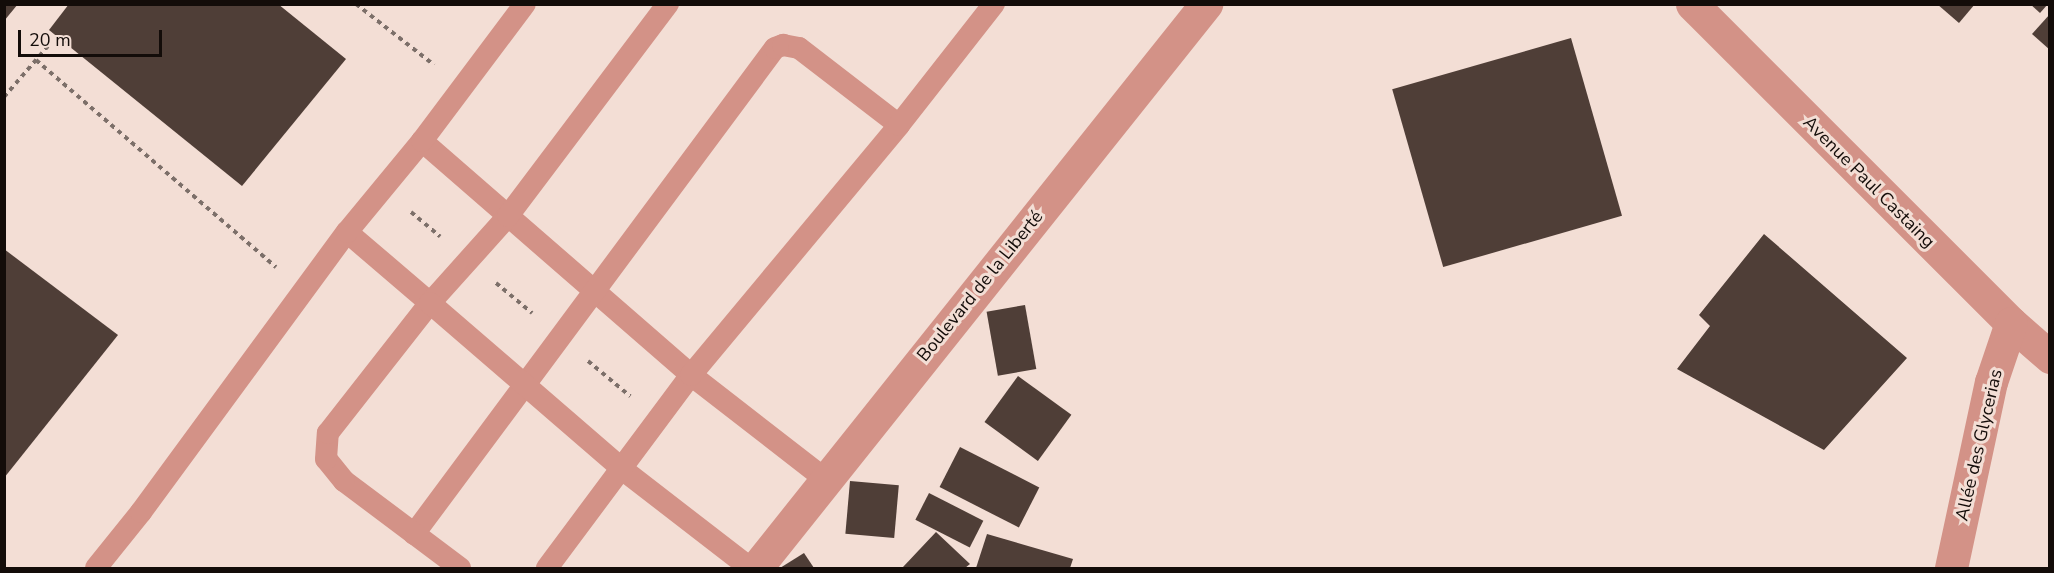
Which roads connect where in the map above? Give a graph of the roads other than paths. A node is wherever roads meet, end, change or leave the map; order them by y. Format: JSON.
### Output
{"nodes":[{"id":1,"x":525,"y":4,"type":"edge"},
{"id":2,"x":668,"y":4,"type":"edge"},
{"id":3,"x":994,"y":4,"type":"edge"},
{"id":4,"x":1206,"y":4,"type":"edge"},
{"id":5,"x":1692,"y":4,"type":"edge"},
{"id":6,"x":899,"y":125,"type":"junction"},
{"id":7,"x":422,"y":141,"type":"junction"},
{"id":8,"x":508,"y":216,"type":"junction"},
{"id":9,"x":347,"y":232,"type":"junction"},
{"id":10,"x":593,"y":292,"type":"junction"},
{"id":11,"x":430,"y":303,"type":"junction"},
{"id":12,"x":2011,"y":323,"type":"junction"},
{"id":13,"x":2049,"y":357,"type":"edge"},
{"id":14,"x":692,"y":375,"type":"junction"},
{"id":15,"x":524,"y":385,"type":"junction"},
{"id":16,"x":622,"y":469,"type":"junction"},
{"id":17,"x":825,"y":479,"type":"junction"},
{"id":18,"x":414,"y":534,"type":"junction"},
{"id":19,"x":96,"y":568,"type":"edge"},
{"id":20,"x":460,"y":568,"type":"edge"},
{"id":21,"x":547,"y":568,"type":"edge"},
{"id":22,"x":750,"y":568,"type":"edge"},
{"id":23,"x":756,"y":568,"type":"edge"},
{"id":24,"x":1951,"y":568,"type":"edge"}],
"edges":[{"from":1,"to":7,"type":"lane"},
{"from":2,"to":8,"type":"lane"},
{"from":3,"to":6,"type":"lane"},
{"from":4,"to":17,"type":"street","name":"Boulevard de la Liberté"},
{"from":5,"to":12,"type":"street","name":"Avenue Paul Castaing"},
{"from":6,"to":10,"type":"lane"},
{"from":6,"to":14,"type":"lane"},
{"from":7,"to":8,"type":"lane"},
{"from":7,"to":9,"type":"lane"},
{"from":8,"to":10,"type":"lane"},
{"from":8,"to":11,"type":"lane"},
{"from":9,"to":11,"type":"lane"},
{"from":9,"to":19,"type":"lane"},
{"from":10,"to":14,"type":"lane"},
{"from":10,"to":15,"type":"lane"},
{"from":11,"to":15,"type":"lane"},
{"from":11,"to":18,"type":"lane"},
{"from":12,"to":13,"type":"street","name":"Avenue Paul Castaing"},
{"from":12,"to":24,"type":"street","name":"Allée des Glycerias"},
{"from":14,"to":16,"type":"lane"},
{"from":14,"to":17,"type":"lane"},
{"from":15,"to":16,"type":"lane"},
{"from":15,"to":18,"type":"lane"},
{"from":16,"to":21,"type":"lane"},
{"from":16,"to":22,"type":"lane"},
{"from":17,"to":23,"type":"street","name":"Boulevard de la Liberté"},
{"from":18,"to":20,"type":"lane"}]}
